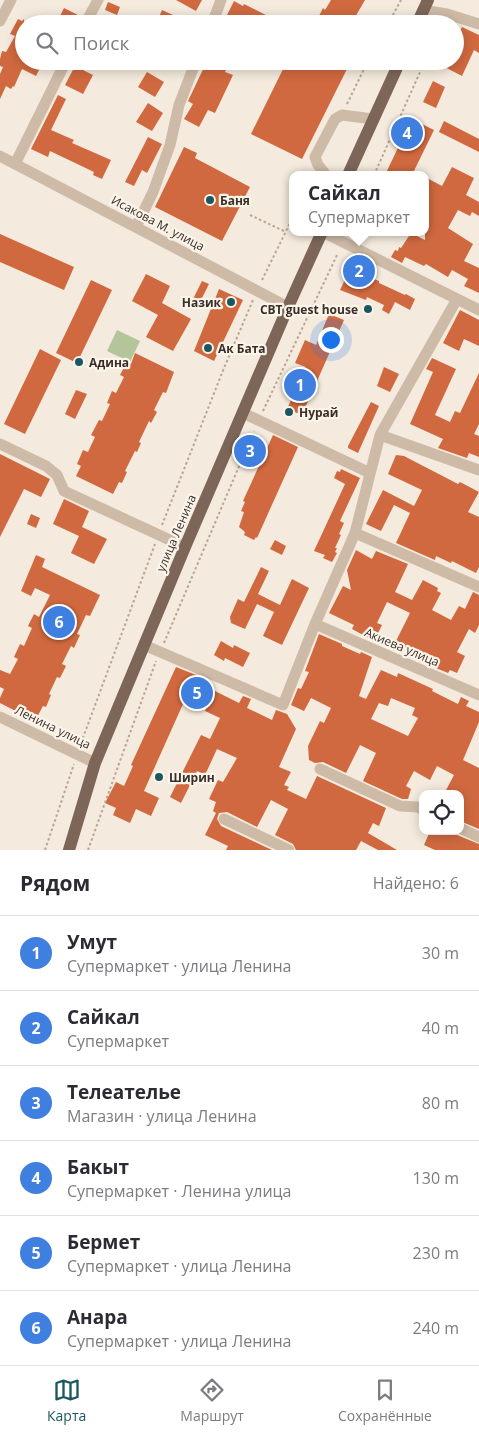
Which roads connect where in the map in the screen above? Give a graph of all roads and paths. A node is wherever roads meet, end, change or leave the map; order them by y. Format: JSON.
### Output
{"nodes":[{"id":1,"x":11,"y":0,"type":"edge"},
{"id":2,"x":98,"y":0,"type":"edge"},
{"id":3,"x":221,"y":0,"type":"edge"},
{"id":4,"x":401,"y":0,"type":"edge"},
{"id":5,"x":426,"y":5,"type":"edge"},
{"id":6,"x":90,"y":15,"type":"edge"},
{"id":7,"x":215,"y":15,"type":"edge"},
{"id":8,"x":393,"y":15,"type":"edge"},
{"id":9,"x":450,"y":15,"type":"edge"},
{"id":10,"x":464,"y":19,"type":"edge"},
{"id":11,"x":0,"y":21,"type":"edge"},
{"id":12,"x":479,"y":24,"type":"edge"},
{"id":13,"x":62,"y":70,"type":"edge"},
{"id":14,"x":192,"y":70,"type":"edge"},
{"id":15,"x":396,"y":70,"type":"edge"},
{"id":16,"x":421,"y":70,"type":"edge"},
{"id":17,"x":373,"y":119,"type":"junction"},
{"id":18,"x":0,"y":156,"type":"edge"},
{"id":19,"x":15,"y":164,"type":"junction"},
{"id":20,"x":323,"y":171,"type":"edge"},
{"id":21,"x":350,"y":171,"type":"edge"},
{"id":22,"x":376,"y":171,"type":"edge"},
{"id":23,"x":250,"y":215,"type":"dead end"},
{"id":24,"x":136,"y":227,"type":"junction"},
{"id":25,"x":286,"y":232,"type":"dead end"},
{"id":26,"x":321,"y":236,"type":"edge"},
{"id":27,"x":332,"y":236,"type":"edge"},
{"id":28,"x":343,"y":241,"type":"junction"},
{"id":29,"x":457,"y":299,"type":"junction"},
{"id":30,"x":288,"y":307,"type":"junction"},
{"id":31,"x":479,"y":310,"type":"edge"},
{"id":32,"x":243,"y":413,"type":"junction"},
{"id":33,"x":259,"y":420,"type":"junction"},
{"id":34,"x":380,"y":435,"type":"junction"},
{"id":35,"x":0,"y":444,"type":"edge"},
{"id":36,"x":479,"y":470,"type":"edge"},
{"id":37,"x":370,"y":473,"type":"junction"},
{"id":38,"x":354,"y":534,"type":"junction"},
{"id":39,"x":185,"y":546,"type":"junction"},
{"id":40,"x":479,"y":587,"type":"edge"},
{"id":41,"x":315,"y":624,"type":"junction"},
{"id":42,"x":144,"y":645,"type":"junction"},
{"id":43,"x":160,"y":651,"type":"junction"},
{"id":44,"x":479,"y":695,"type":"edge"},
{"id":45,"x":0,"y":717,"type":"edge"},
{"id":46,"x":95,"y":763,"type":"junction"},
{"id":47,"x":320,"y":769,"type":"dead end"},
{"id":48,"x":419,"y":808,"type":"edge"},
{"id":49,"x":224,"y":820,"type":"dead end"},
{"id":50,"x":464,"y":830,"type":"edge"},
{"id":51,"x":479,"y":837,"type":"edge"},
{"id":52,"x":69,"y":850,"type":"edge"},
{"id":53,"x":88,"y":850,"type":"edge"},
{"id":54,"x":290,"y":850,"type":"edge"}],
"edges":[{"from":1,"to":11,"type":"street"},
{"from":2,"to":6,"type":"street"},
{"from":3,"to":7,"type":"street"},
{"from":4,"to":8,"type":"path"},
{"from":5,"to":9,"type":"street"},
{"from":10,"to":12,"type":"street"},
{"from":13,"to":19,"type":"street"},
{"from":14,"to":24,"type":"street"},
{"from":15,"to":17,"type":"main road"},
{"from":16,"to":22,"type":"path"},
{"from":17,"to":20,"type":"street"},
{"from":17,"to":21,"type":"main road"},
{"from":18,"to":19,"type":"street","name":"Исакова М. улица"},
{"from":19,"to":24,"type":"street","name":"Исакова М. улица"},
{"from":23,"to":25,"type":"path"},
{"from":24,"to":30,"type":"street","name":"Исакова М. улица"},
{"from":26,"to":30,"type":"main road","name":"улица Ленина"},
{"from":27,"to":28,"type":"street"},
{"from":28,"to":29,"type":"street"},
{"from":28,"to":33,"type":"path"},
{"from":29,"to":31,"type":"street"},
{"from":29,"to":34,"type":"street"},
{"from":30,"to":32,"type":"main road","name":"улица Ленина"},
{"from":32,"to":33,"type":"street"},
{"from":32,"to":39,"type":"main road","name":"улица Ленина"},
{"from":33,"to":37,"type":"street"},
{"from":33,"to":43,"type":"path"},
{"from":34,"to":36,"type":"street"},
{"from":34,"to":37,"type":"street"},
{"from":35,"to":39,"type":"street"},
{"from":37,"to":38,"type":"street"},
{"from":38,"to":40,"type":"street"},
{"from":38,"to":41,"type":"street"},
{"from":39,"to":42,"type":"main road","name":"улица Ленина"},
{"from":41,"to":43,"type":"street"},
{"from":41,"to":44,"type":"street","name":"Акиева улица"},
{"from":42,"to":43,"type":"street"},
{"from":42,"to":46,"type":"main road","name":"улица Ленина"},
{"from":43,"to":53,"type":"path"},
{"from":45,"to":46,"type":"street","name":"Ленина улица"},
{"from":46,"to":52,"type":"main road","name":"улица Ленина"},
{"from":47,"to":48,"type":"street"},
{"from":49,"to":54,"type":"street"},
{"from":50,"to":51,"type":"street"}]}
